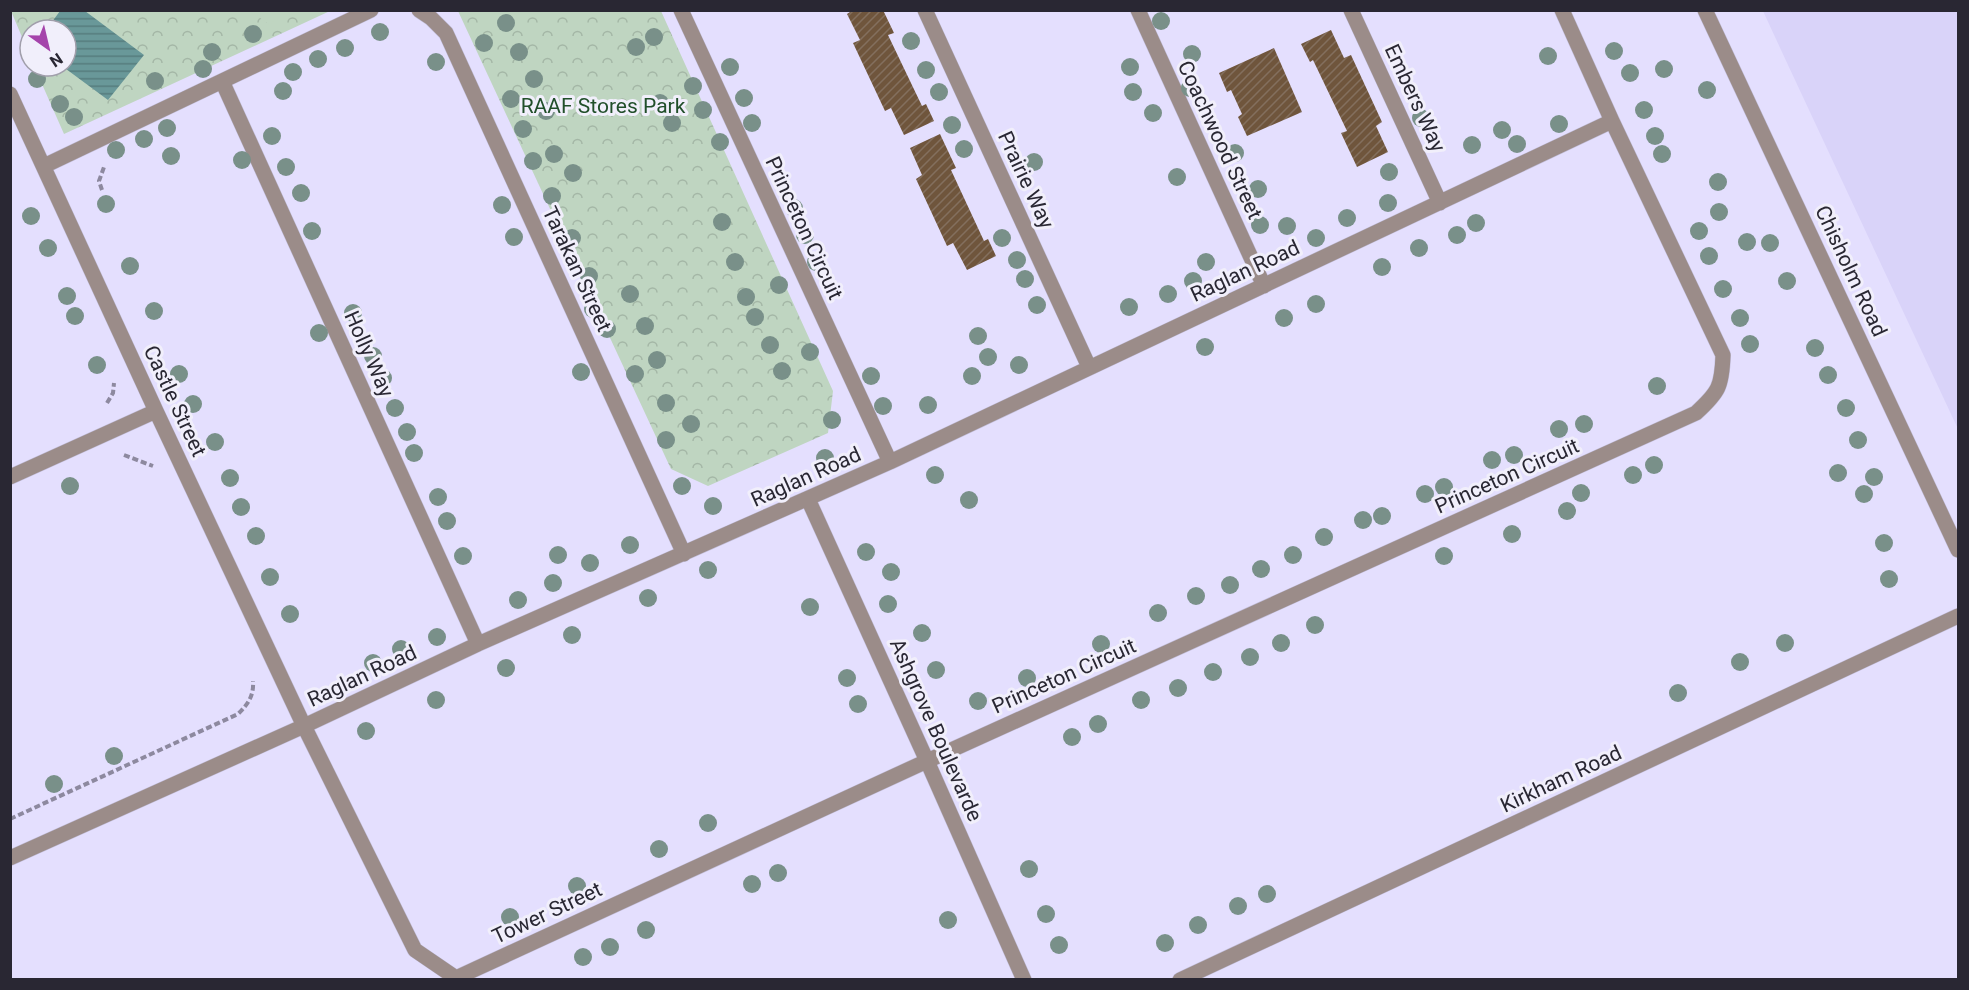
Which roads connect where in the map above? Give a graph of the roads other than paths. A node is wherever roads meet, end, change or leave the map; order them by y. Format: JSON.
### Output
{"nodes":[{"id":1,"x":371,"y":10,"type":"edge"},
{"id":2,"x":419,"y":10,"type":"edge"},
{"id":3,"x":681,"y":10,"type":"edge"},
{"id":4,"x":925,"y":10,"type":"edge"},
{"id":5,"x":1138,"y":10,"type":"edge"},
{"id":6,"x":1351,"y":10,"type":"edge"},
{"id":7,"x":1562,"y":10,"type":"edge"},
{"id":8,"x":1705,"y":10,"type":"edge"},
{"id":9,"x":222,"y":81,"type":"junction"},
{"id":10,"x":10,"y":94,"type":"edge"},
{"id":11,"x":1612,"y":122,"type":"junction"},
{"id":12,"x":45,"y":166,"type":"junction"},
{"id":13,"x":1440,"y":203,"type":"junction"},
{"id":14,"x":1264,"y":286,"type":"junction"},
{"id":15,"x":1089,"y":367,"type":"junction"},
{"id":16,"x":156,"y":411,"type":"junction"},
{"id":17,"x":890,"y":462,"type":"junction"},
{"id":18,"x":10,"y":477,"type":"edge"},
{"id":19,"x":808,"y":499,"type":"junction"},
{"id":20,"x":1959,"y":550,"type":"edge"},
{"id":21,"x":684,"y":554,"type":"junction"},
{"id":22,"x":1959,"y":616,"type":"edge"},
{"id":23,"x":478,"y":644,"type":"junction"},
{"id":24,"x":304,"y":726,"type":"junction"},
{"id":25,"x":927,"y":761,"type":"junction"},
{"id":26,"x":10,"y":858,"type":"edge"},
{"id":27,"x":1024,"y":980,"type":"edge"},
{"id":28,"x":1180,"y":980,"type":"edge"}],
"edges":[{"from":1,"to":9,"type":"street"},
{"from":2,"to":21,"type":"street","name":"Tarakan Street"},
{"from":3,"to":17,"type":"street","name":"Princeton Circuit"},
{"from":4,"to":15,"type":"street","name":"Prairie Way"},
{"from":5,"to":14,"type":"street","name":"Coachwood Street"},
{"from":6,"to":13,"type":"street","name":"Embers Way"},
{"from":7,"to":11,"type":"street","name":"Princeton Circuit"},
{"from":8,"to":20,"type":"street","name":"Chisholm Road"},
{"from":9,"to":12,"type":"street"},
{"from":9,"to":23,"type":"street","name":"Holly Way"},
{"from":10,"to":12,"type":"street","name":"Castle Street"},
{"from":11,"to":13,"type":"street","name":"Raglan Road"},
{"from":11,"to":25,"type":"street","name":"Princeton Circuit"},
{"from":12,"to":16,"type":"street","name":"Castle Street"},
{"from":13,"to":14,"type":"street","name":"Raglan Road"},
{"from":14,"to":15,"type":"street","name":"Raglan Road"},
{"from":15,"to":17,"type":"street","name":"Raglan Road"},
{"from":16,"to":18,"type":"street"},
{"from":16,"to":24,"type":"street","name":"Castle Street"},
{"from":17,"to":19,"type":"street","name":"Raglan Road"},
{"from":19,"to":21,"type":"street","name":"Raglan Road"},
{"from":19,"to":25,"type":"street","name":"Ashgrove Boulevarde"},
{"from":21,"to":23,"type":"street","name":"Raglan Road"},
{"from":22,"to":28,"type":"street","name":"Kirkham Road"},
{"from":23,"to":24,"type":"street","name":"Raglan Road"},
{"from":24,"to":25,"type":"street","name":"Tower Street"},
{"from":24,"to":26,"type":"street","name":"Raglan Road"},
{"from":25,"to":27,"type":"street","name":"Ashgrove Boulevarde"}]}
